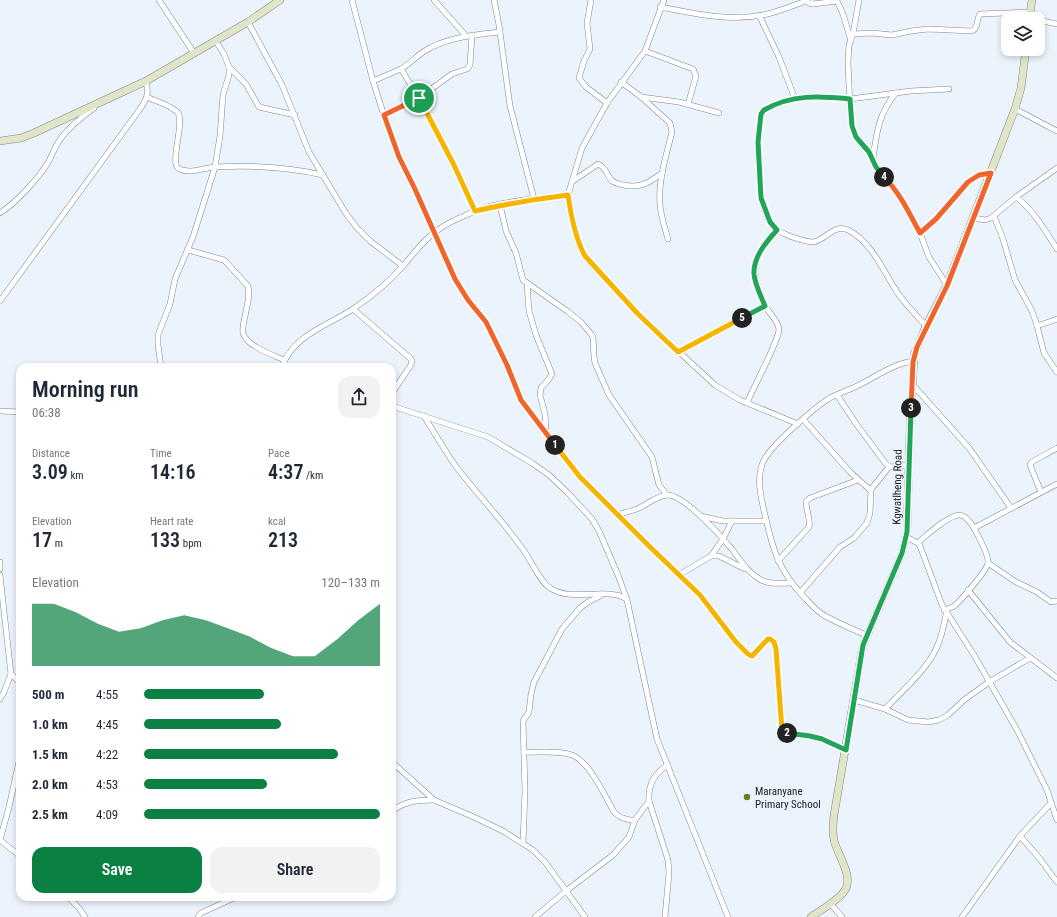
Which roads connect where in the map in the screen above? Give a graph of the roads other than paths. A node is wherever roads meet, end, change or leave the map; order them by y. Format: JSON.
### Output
{"nodes":[{"id":1,"x":159,"y":0,"type":"edge"},
{"id":2,"x":280,"y":0,"type":"edge"},
{"id":3,"x":352,"y":0,"type":"edge"},
{"id":4,"x":434,"y":0,"type":"edge"},
{"id":5,"x":494,"y":0,"type":"edge"},
{"id":6,"x":591,"y":0,"type":"edge"},
{"id":7,"x":664,"y":0,"type":"edge"},
{"id":8,"x":806,"y":0,"type":"edge"},
{"id":9,"x":859,"y":0,"type":"edge"},
{"id":10,"x":1032,"y":0,"type":"edge"},
{"id":11,"x":838,"y":1,"type":"edge"},
{"id":12,"x":660,"y":8,"type":"junction"},
{"id":13,"x":1031,"y":12,"type":"edge"},
{"id":14,"x":759,"y":15,"type":"junction"},
{"id":15,"x":1001,"y":15,"type":"edge"},
{"id":16,"x":1045,"y":21,"type":"edge"},
{"id":17,"x":248,"y":22,"type":"junction"},
{"id":18,"x":1057,"y":24,"type":"edge"},
{"id":19,"x":500,"y":32,"type":"junction"},
{"id":20,"x":853,"y":34,"type":"junction"},
{"id":21,"x":469,"y":36,"type":"junction"},
{"id":22,"x":215,"y":40,"type":"junction"},
{"id":23,"x":851,"y":42,"type":"junction"},
{"id":24,"x":644,"y":51,"type":"junction"},
{"id":25,"x":194,"y":53,"type":"junction"},
{"id":26,"x":1025,"y":56,"type":"edge"},
{"id":27,"x":229,"y":67,"type":"junction"},
{"id":28,"x":401,"y":69,"type":"junction"},
{"id":29,"x":373,"y":80,"type":"junction"},
{"id":30,"x":146,"y":81,"type":"junction"},
{"id":31,"x":621,"y":82,"type":"junction"},
{"id":32,"x":950,"y":89,"type":"dead end"},
{"id":33,"x":896,"y":93,"type":"junction"},
{"id":34,"x":640,"y":96,"type":"junction"},
{"id":35,"x":147,"y":97,"type":"junction"},
{"id":36,"x":419,"y":98,"type":"junction"},
{"id":37,"x":106,"y":99,"type":"junction"},
{"id":38,"x":795,"y":99,"type":"junction"},
{"id":39,"x":850,"y":99,"type":"junction"},
{"id":40,"x":607,"y":103,"type":"junction"},
{"id":41,"x":688,"y":104,"type":"junction"},
{"id":42,"x":1015,"y":109,"type":"junction"},
{"id":43,"x":719,"y":112,"type":"dead end"},
{"id":44,"x":384,"y":115,"type":"junction"},
{"id":45,"x":294,"y":116,"type":"junction"},
{"id":46,"x":1057,"y":131,"type":"edge"},
{"id":47,"x":0,"y":141,"type":"edge"},
{"id":48,"x":873,"y":160,"type":"junction"},
{"id":49,"x":215,"y":167,"type":"junction"},
{"id":50,"x":1057,"y":168,"type":"edge"},
{"id":51,"x":991,"y":173,"type":"junction"},
{"id":52,"x":662,"y":174,"type":"junction"},
{"id":53,"x":323,"y":175,"type":"junction"},
{"id":54,"x":573,"y":181,"type":"junction"},
{"id":55,"x":568,"y":195,"type":"junction"},
{"id":56,"x":1016,"y":197,"type":"junction"},
{"id":57,"x":534,"y":199,"type":"junction"},
{"id":58,"x":500,"y":204,"type":"junction"},
{"id":59,"x":475,"y":211,"type":"junction"},
{"id":60,"x":0,"y":213,"type":"edge"},
{"id":61,"x":994,"y":216,"type":"junction"},
{"id":62,"x":974,"y":218,"type":"junction"},
{"id":63,"x":777,"y":230,"type":"junction"},
{"id":64,"x":435,"y":232,"type":"junction"},
{"id":65,"x":920,"y":233,"type":"junction"},
{"id":66,"x":668,"y":239,"type":"dead end"},
{"id":67,"x":1057,"y":249,"type":"edge"},
{"id":68,"x":188,"y":250,"type":"junction"},
{"id":69,"x":403,"y":266,"type":"junction"},
{"id":70,"x":527,"y":284,"type":"junction"},
{"id":71,"x":947,"y":286,"type":"junction"},
{"id":72,"x":0,"y":301,"type":"edge"},
{"id":73,"x":765,"y":306,"type":"junction"},
{"id":74,"x":353,"y":309,"type":"junction"},
{"id":75,"x":1057,"y":319,"type":"edge"},
{"id":76,"x":926,"y":326,"type":"junction"},
{"id":77,"x":1037,"y":326,"type":"junction"},
{"id":78,"x":678,"y":352,"type":"junction"},
{"id":79,"x":284,"y":360,"type":"junction"},
{"id":80,"x":913,"y":362,"type":"junction"},
{"id":81,"x":161,"y":363,"type":"edge"},
{"id":82,"x":283,"y":363,"type":"edge"},
{"id":83,"x":1057,"y":372,"type":"edge"},
{"id":84,"x":912,"y":384,"type":"junction"},
{"id":85,"x":396,"y":387,"type":"edge"},
{"id":86,"x":837,"y":394,"type":"junction"},
{"id":87,"x":748,"y":403,"type":"junction"},
{"id":88,"x":396,"y":407,"type":"edge"},
{"id":89,"x":0,"y":412,"type":"edge"},
{"id":90,"x":16,"y":412,"type":"edge"},
{"id":91,"x":424,"y":416,"type":"junction"},
{"id":92,"x":803,"y":419,"type":"junction"},
{"id":93,"x":798,"y":424,"type":"junction"},
{"id":94,"x":546,"y":433,"type":"junction"},
{"id":95,"x":1057,"y":448,"type":"edge"},
{"id":96,"x":909,"y":465,"type":"junction"},
{"id":97,"x":889,"y":467,"type":"junction"},
{"id":98,"x":858,"y":480,"type":"junction"},
{"id":99,"x":1057,"y":484,"type":"edge"},
{"id":100,"x":871,"y":489,"type":"junction"},
{"id":101,"x":1041,"y":492,"type":"junction"},
{"id":102,"x":667,"y":495,"type":"junction"},
{"id":103,"x":1011,"y":508,"type":"junction"},
{"id":104,"x":617,"y":515,"type":"junction"},
{"id":105,"x":699,"y":516,"type":"junction"},
{"id":106,"x":732,"y":521,"type":"junction"},
{"id":107,"x":766,"y":521,"type":"junction"},
{"id":108,"x":974,"y":528,"type":"junction"},
{"id":109,"x":906,"y":537,"type":"junction"},
{"id":110,"x":723,"y":539,"type":"junction"},
{"id":111,"x":918,"y":543,"type":"junction"},
{"id":112,"x":711,"y":556,"type":"junction"},
{"id":113,"x":778,"y":561,"type":"junction"},
{"id":114,"x":0,"y":562,"type":"edge"},
{"id":115,"x":988,"y":563,"type":"junction"},
{"id":116,"x":0,"y":569,"type":"edge"},
{"id":117,"x":747,"y":570,"type":"junction"},
{"id":118,"x":0,"y":575,"type":"edge"},
{"id":119,"x":679,"y":575,"type":"junction"},
{"id":120,"x":791,"y":583,"type":"junction"},
{"id":121,"x":968,"y":590,"type":"junction"},
{"id":122,"x":800,"y":593,"type":"junction"},
{"id":123,"x":602,"y":595,"type":"junction"},
{"id":124,"x":627,"y":600,"type":"junction"},
{"id":125,"x":1057,"y":601,"type":"edge"},
{"id":126,"x":945,"y":612,"type":"junction"},
{"id":127,"x":866,"y":635,"type":"junction"},
{"id":128,"x":1030,"y":658,"type":"junction"},
{"id":129,"x":11,"y":674,"type":"junction"},
{"id":130,"x":1057,"y":678,"type":"edge"},
{"id":131,"x":16,"y":679,"type":"edge"},
{"id":132,"x":989,"y":682,"type":"junction"},
{"id":133,"x":0,"y":698,"type":"edge"},
{"id":134,"x":854,"y":700,"type":"junction"},
{"id":135,"x":884,"y":710,"type":"junction"},
{"id":136,"x":846,"y":750,"type":"junction"},
{"id":137,"x":524,"y":752,"type":"junction"},
{"id":138,"x":396,"y":766,"type":"edge"},
{"id":139,"x":668,"y":766,"type":"junction"},
{"id":140,"x":16,"y":775,"type":"edge"},
{"id":141,"x":434,"y":800,"type":"junction"},
{"id":142,"x":649,"y":801,"type":"junction"},
{"id":143,"x":1051,"y":803,"type":"junction"},
{"id":144,"x":396,"y":809,"type":"edge"},
{"id":145,"x":635,"y":820,"type":"junction"},
{"id":146,"x":1057,"y":820,"type":"edge"},
{"id":147,"x":1020,"y":836,"type":"junction"},
{"id":148,"x":0,"y":840,"type":"edge"},
{"id":149,"x":523,"y":843,"type":"junction"},
{"id":150,"x":16,"y":853,"type":"edge"},
{"id":151,"x":1057,"y":882,"type":"edge"},
{"id":152,"x":566,"y":891,"type":"junction"},
{"id":153,"x":72,"y":901,"type":"edge"},
{"id":154,"x":227,"y":901,"type":"edge"},
{"id":155,"x":830,"y":903,"type":"junction"},
{"id":156,"x":85,"y":917,"type":"edge"},
{"id":157,"x":198,"y":917,"type":"edge"},
{"id":158,"x":535,"y":917,"type":"edge"},
{"id":159,"x":585,"y":917,"type":"edge"},
{"id":160,"x":665,"y":917,"type":"edge"},
{"id":161,"x":728,"y":917,"type":"edge"},
{"id":162,"x":811,"y":917,"type":"edge"},
{"id":163,"x":842,"y":917,"type":"edge"},
{"id":164,"x":962,"y":917,"type":"edge"}],
"edges":[{"from":1,"to":25,"type":"street"},
{"from":2,"to":17,"type":"street"},
{"from":3,"to":29,"type":"street"},
{"from":4,"to":21,"type":"street"},
{"from":5,"to":19,"type":"street"},
{"from":6,"to":40,"type":"street"},
{"from":7,"to":12,"type":"street"},
{"from":8,"to":11,"type":"street"},
{"from":8,"to":14,"type":"street"},
{"from":9,"to":20,"type":"street"},
{"from":10,"to":13,"type":"street"},
{"from":11,"to":23,"type":"street"},
{"from":12,"to":14,"type":"street"},
{"from":12,"to":24,"type":"street"},
{"from":14,"to":38,"type":"street"},
{"from":15,"to":20,"type":"street"},
{"from":16,"to":18,"type":"street"},
{"from":17,"to":22,"type":"street"},
{"from":17,"to":45,"type":"street"},
{"from":19,"to":21,"type":"street"},
{"from":19,"to":57,"type":"street"},
{"from":20,"to":23,"type":"street"},
{"from":21,"to":28,"type":"street"},
{"from":21,"to":36,"type":"street"},
{"from":22,"to":25,"type":"street"},
{"from":22,"to":27,"type":"street"},
{"from":23,"to":39,"type":"street"},
{"from":24,"to":31,"type":"street"},
{"from":24,"to":41,"type":"street"},
{"from":25,"to":30,"type":"street"},
{"from":26,"to":42,"type":"street","name":"Kgwatlheng Road"},
{"from":27,"to":45,"type":"street"},
{"from":27,"to":49,"type":"street"},
{"from":28,"to":29,"type":"street"},
{"from":28,"to":36,"type":"street"},
{"from":29,"to":44,"type":"street"},
{"from":30,"to":35,"type":"street"},
{"from":30,"to":37,"type":"street"},
{"from":31,"to":34,"type":"street"},
{"from":31,"to":40,"type":"street"},
{"from":32,"to":33,"type":"street"},
{"from":33,"to":39,"type":"street"},
{"from":33,"to":48,"type":"street"},
{"from":34,"to":41,"type":"street"},
{"from":34,"to":52,"type":"street"},
{"from":35,"to":49,"type":"street"},
{"from":35,"to":72,"type":"street"},
{"from":36,"to":44,"type":"street"},
{"from":36,"to":59,"type":"street"},
{"from":37,"to":47,"type":"street"},
{"from":37,"to":60,"type":"street"},
{"from":38,"to":39,"type":"street"},
{"from":38,"to":63,"type":"street"},
{"from":39,"to":48,"type":"street"},
{"from":40,"to":54,"type":"street"},
{"from":41,"to":43,"type":"street"},
{"from":42,"to":46,"type":"street"},
{"from":42,"to":51,"type":"street","name":"Kgwatlheng Road"},
{"from":44,"to":64,"type":"street"},
{"from":45,"to":53,"type":"street"},
{"from":48,"to":65,"type":"street"},
{"from":49,"to":53,"type":"street"},
{"from":49,"to":68,"type":"street"},
{"from":50,"to":56,"type":"street"},
{"from":51,"to":62,"type":"street","name":"Kgwatlheng Road"},
{"from":51,"to":65,"type":"street"},
{"from":52,"to":54,"type":"street"},
{"from":52,"to":66,"type":"street"},
{"from":53,"to":69,"type":"street"},
{"from":54,"to":55,"type":"street"},
{"from":55,"to":57,"type":"street"},
{"from":55,"to":78,"type":"street"},
{"from":56,"to":61,"type":"street"},
{"from":56,"to":67,"type":"street"},
{"from":57,"to":58,"type":"street"},
{"from":58,"to":59,"type":"street"},
{"from":58,"to":70,"type":"street"},
{"from":59,"to":64,"type":"street"},
{"from":61,"to":62,"type":"street"},
{"from":61,"to":77,"type":"street"},
{"from":62,"to":71,"type":"street","name":"Kgwatlheng Road"},
{"from":63,"to":73,"type":"street"},
{"from":63,"to":76,"type":"street"},
{"from":64,"to":69,"type":"street"},
{"from":64,"to":94,"type":"street"},
{"from":65,"to":71,"type":"street"},
{"from":68,"to":79,"type":"street"},
{"from":68,"to":81,"type":"street"},
{"from":69,"to":74,"type":"street"},
{"from":70,"to":94,"type":"street"},
{"from":70,"to":102,"type":"street"},
{"from":71,"to":76,"type":"street","name":"Kgwatlheng Road"},
{"from":73,"to":78,"type":"street"},
{"from":73,"to":87,"type":"street"},
{"from":74,"to":79,"type":"street"},
{"from":74,"to":85,"type":"street"},
{"from":75,"to":77,"type":"street"},
{"from":76,"to":80,"type":"street","name":"Kgwatlheng Road"},
{"from":77,"to":83,"type":"street"},
{"from":78,"to":87,"type":"street"},
{"from":79,"to":82,"type":"street"},
{"from":80,"to":84,"type":"street","name":"Kgwatlheng Road"},
{"from":80,"to":86,"type":"street"},
{"from":84,"to":96,"type":"street","name":"Kgwatlheng Road"},
{"from":84,"to":103,"type":"street"},
{"from":86,"to":92,"type":"street"},
{"from":86,"to":97,"type":"street"},
{"from":87,"to":93,"type":"street"},
{"from":88,"to":91,"type":"street"},
{"from":89,"to":90,"type":"street"},
{"from":91,"to":123,"type":"street"},
{"from":91,"to":124,"type":"street"},
{"from":92,"to":93,"type":"street"},
{"from":92,"to":98,"type":"street"},
{"from":93,"to":107,"type":"street"},
{"from":94,"to":104,"type":"street"},
{"from":95,"to":101,"type":"street"},
{"from":96,"to":97,"type":"street"},
{"from":96,"to":109,"type":"street","name":"Kgwatlheng Road"},
{"from":97,"to":100,"type":"street"},
{"from":98,"to":100,"type":"street"},
{"from":98,"to":113,"type":"street"},
{"from":99,"to":101,"type":"street"},
{"from":100,"to":122,"type":"street"},
{"from":101,"to":103,"type":"street"},
{"from":102,"to":104,"type":"street"},
{"from":102,"to":105,"type":"street"},
{"from":103,"to":108,"type":"street"},
{"from":104,"to":119,"type":"street"},
{"from":105,"to":106,"type":"street"},
{"from":105,"to":110,"type":"street"},
{"from":106,"to":107,"type":"street"},
{"from":106,"to":110,"type":"street"},
{"from":107,"to":113,"type":"street"},
{"from":108,"to":111,"type":"street"},
{"from":108,"to":115,"type":"street"},
{"from":109,"to":111,"type":"street"},
{"from":109,"to":127,"type":"street","name":"Kgwatlheng Road"},
{"from":110,"to":112,"type":"street"},
{"from":110,"to":117,"type":"street"},
{"from":111,"to":126,"type":"street"},
{"from":112,"to":117,"type":"street"},
{"from":112,"to":119,"type":"street"},
{"from":113,"to":120,"type":"street"},
{"from":114,"to":116,"type":"street"},
{"from":115,"to":121,"type":"street"},
{"from":115,"to":125,"type":"street"},
{"from":117,"to":120,"type":"street"},
{"from":118,"to":129,"type":"street"},
{"from":119,"to":136,"type":"street"},
{"from":120,"to":122,"type":"street"},
{"from":121,"to":126,"type":"street"},
{"from":121,"to":128,"type":"street"},
{"from":122,"to":127,"type":"street"},
{"from":123,"to":124,"type":"street"},
{"from":123,"to":137,"type":"street"},
{"from":124,"to":139,"type":"street"},
{"from":126,"to":132,"type":"street"},
{"from":126,"to":135,"type":"street"},
{"from":127,"to":134,"type":"street","name":"Kgwatlheng Road"},
{"from":128,"to":130,"type":"street"},
{"from":128,"to":132,"type":"street"},
{"from":129,"to":131,"type":"street"},
{"from":129,"to":133,"type":"street"},
{"from":132,"to":135,"type":"street"},
{"from":132,"to":143,"type":"street"},
{"from":134,"to":135,"type":"street"},
{"from":134,"to":136,"type":"street","name":"Kgwatlheng Road"},
{"from":136,"to":155,"type":"street","name":"Kgwatlheng Road"},
{"from":137,"to":145,"type":"street"},
{"from":137,"to":149,"type":"street"},
{"from":138,"to":141,"type":"street"},
{"from":139,"to":142,"type":"street"},
{"from":139,"to":161,"type":"street"},
{"from":140,"to":148,"type":"street"},
{"from":141,"to":144,"type":"street"},
{"from":141,"to":149,"type":"street"},
{"from":142,"to":145,"type":"street"},
{"from":142,"to":160,"type":"street"},
{"from":143,"to":146,"type":"street"},
{"from":143,"to":147,"type":"street"},
{"from":145,"to":152,"type":"street"},
{"from":147,"to":151,"type":"street"},
{"from":147,"to":164,"type":"street"},
{"from":148,"to":150,"type":"street"},
{"from":149,"to":152,"type":"street"},
{"from":152,"to":158,"type":"street"},
{"from":152,"to":159,"type":"street"},
{"from":153,"to":156,"type":"street"},
{"from":154,"to":157,"type":"street"},
{"from":155,"to":162,"type":"street","name":"Kgwatlheng Road"},
{"from":155,"to":163,"type":"street"}]}
